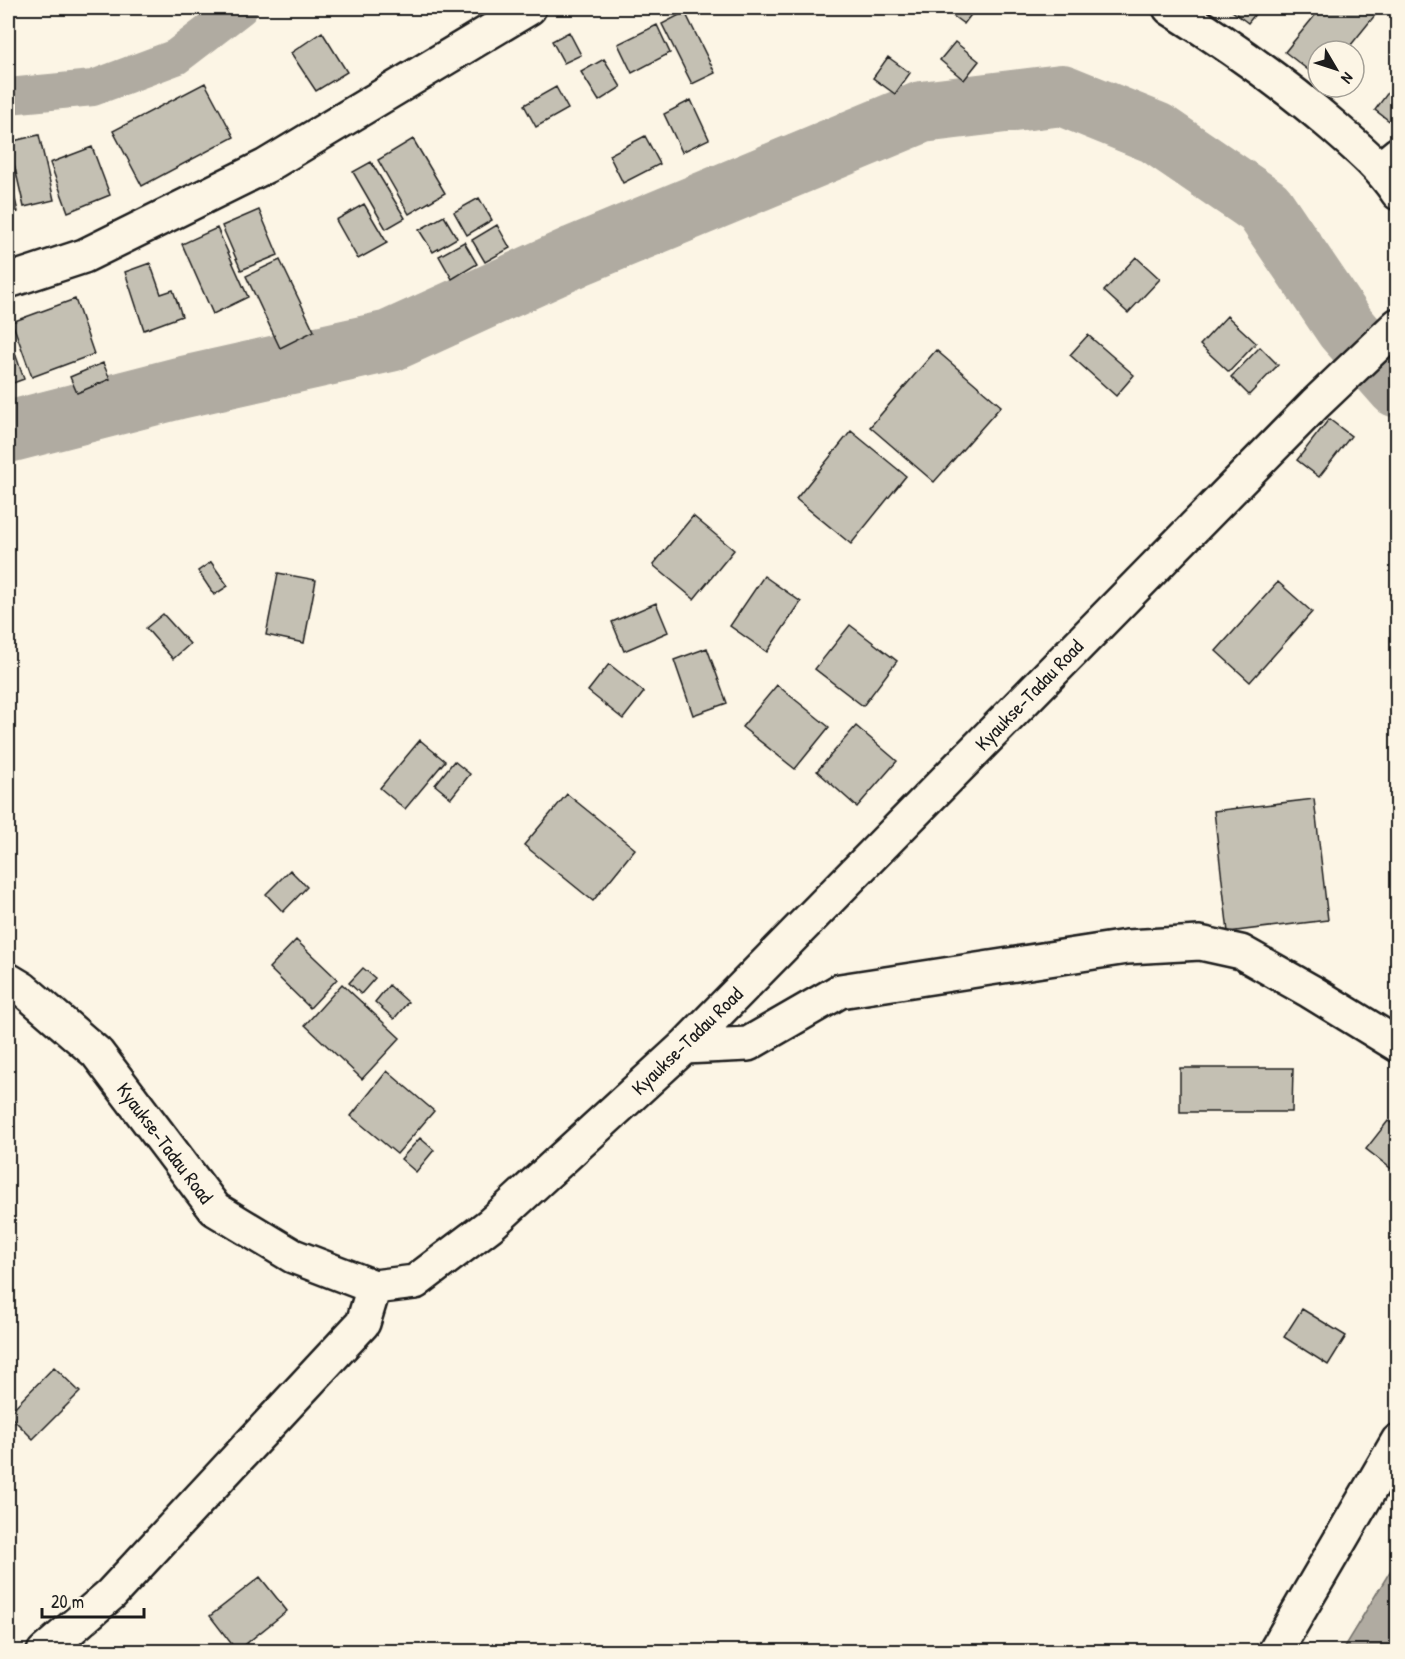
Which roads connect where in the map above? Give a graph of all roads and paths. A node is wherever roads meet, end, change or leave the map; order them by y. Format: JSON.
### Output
{"nodes":[{"id":1,"x":529,"y":8,"type":"edge"},
{"id":2,"x":1170,"y":8,"type":"edge"},
{"id":3,"x":1392,"y":172,"type":"edge"},
{"id":4,"x":8,"y":281,"type":"edge"},
{"id":5,"x":1398,"y":325,"type":"edge"},
{"id":6,"x":8,"y":980,"type":"edge"},
{"id":7,"x":1398,"y":1046,"type":"edge"},
{"id":8,"x":684,"y":1047,"type":"junction"},
{"id":9,"x":374,"y":1287,"type":"junction"},
{"id":10,"x":1398,"y":1441,"type":"edge"},
{"id":11,"x":44,"y":1652,"type":"edge"},
{"id":12,"x":1275,"y":1652,"type":"edge"}],
"edges":[{"from":1,"to":4,"type":"street"},
{"from":2,"to":3,"type":"street"},
{"from":5,"to":8,"type":"street","name":"Kyaukse-Tadau Road"},
{"from":6,"to":9,"type":"street","name":"Kyaukse-Tadau Road"},
{"from":7,"to":8,"type":"street"},
{"from":8,"to":9,"type":"street","name":"Kyaukse-Tadau Road"},
{"from":9,"to":11,"type":"street"},
{"from":10,"to":12,"type":"street"}]}
